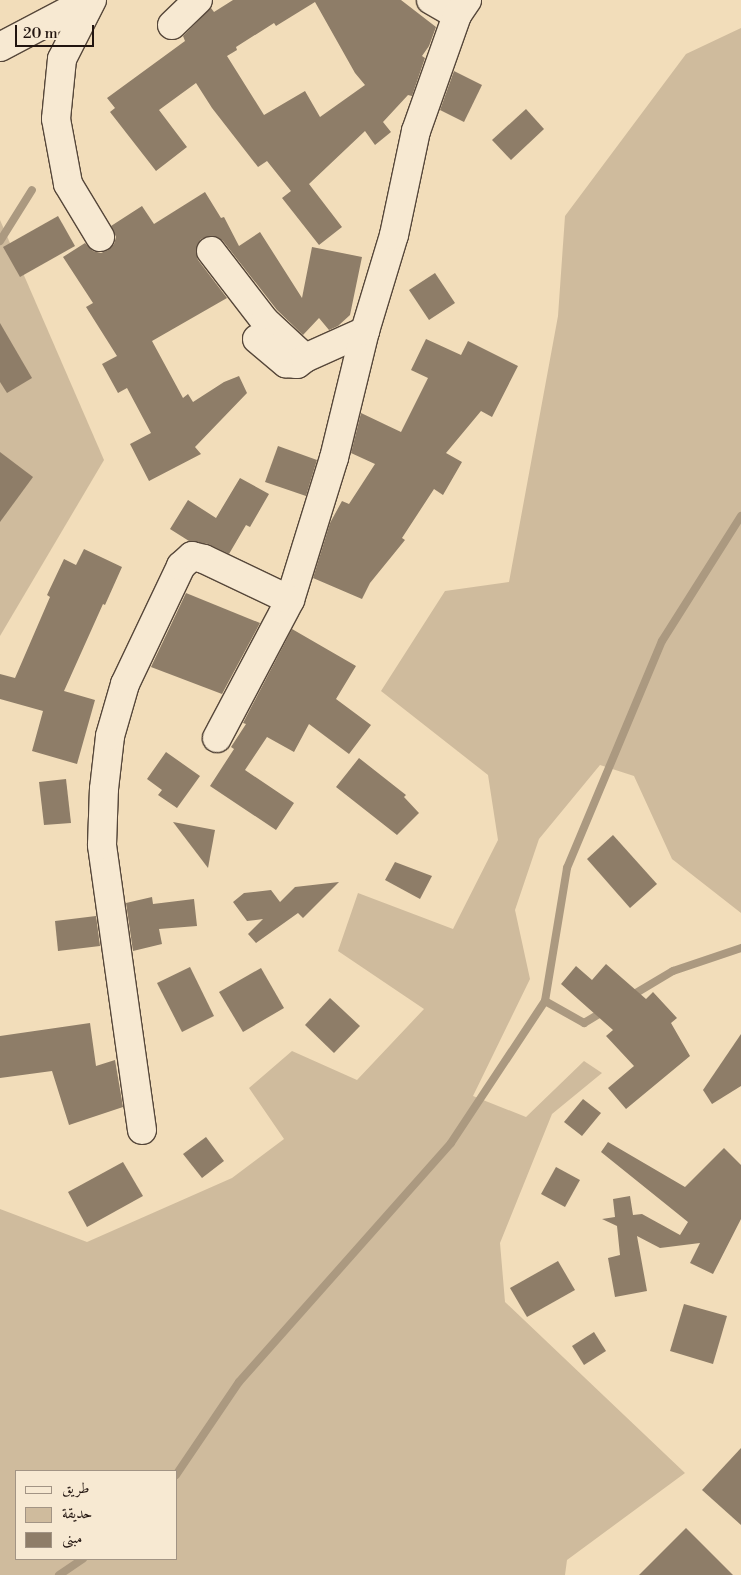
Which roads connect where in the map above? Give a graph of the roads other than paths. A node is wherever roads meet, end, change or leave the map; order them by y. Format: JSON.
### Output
{"nodes":[{"id":1,"x":90,"y":0,"type":"edge"},
{"id":2,"x":198,"y":0,"type":"edge"},
{"id":3,"x":431,"y":0,"type":"edge"},
{"id":4,"x":462,"y":8,"type":"edge"},
{"id":5,"x":172,"y":25,"type":"dead end"},
{"id":6,"x":0,"y":47,"type":"edge"},
{"id":7,"x":100,"y":237,"type":"dead end"},
{"id":8,"x":211,"y":251,"type":"dead end"},
{"id":9,"x":365,"y":331,"type":"junction"},
{"id":10,"x":256,"y":339,"type":"dead end"},
{"id":11,"x":305,"y":358,"type":"junction"},
{"id":12,"x":290,"y":600,"type":"junction"},
{"id":13,"x":217,"y":738,"type":"dead end"},
{"id":14,"x":142,"y":1130,"type":"dead end"}],
"edges":[{"from":1,"to":6,"type":"street"},
{"from":1,"to":7,"type":"street"},
{"from":2,"to":5,"type":"street"},
{"from":3,"to":4,"type":"street"},
{"from":4,"to":9,"type":"street"},
{"from":8,"to":11,"type":"street"},
{"from":9,"to":11,"type":"street"},
{"from":9,"to":12,"type":"street"},
{"from":10,"to":11,"type":"street"},
{"from":12,"to":13,"type":"street"},
{"from":12,"to":14,"type":"street"}]}
